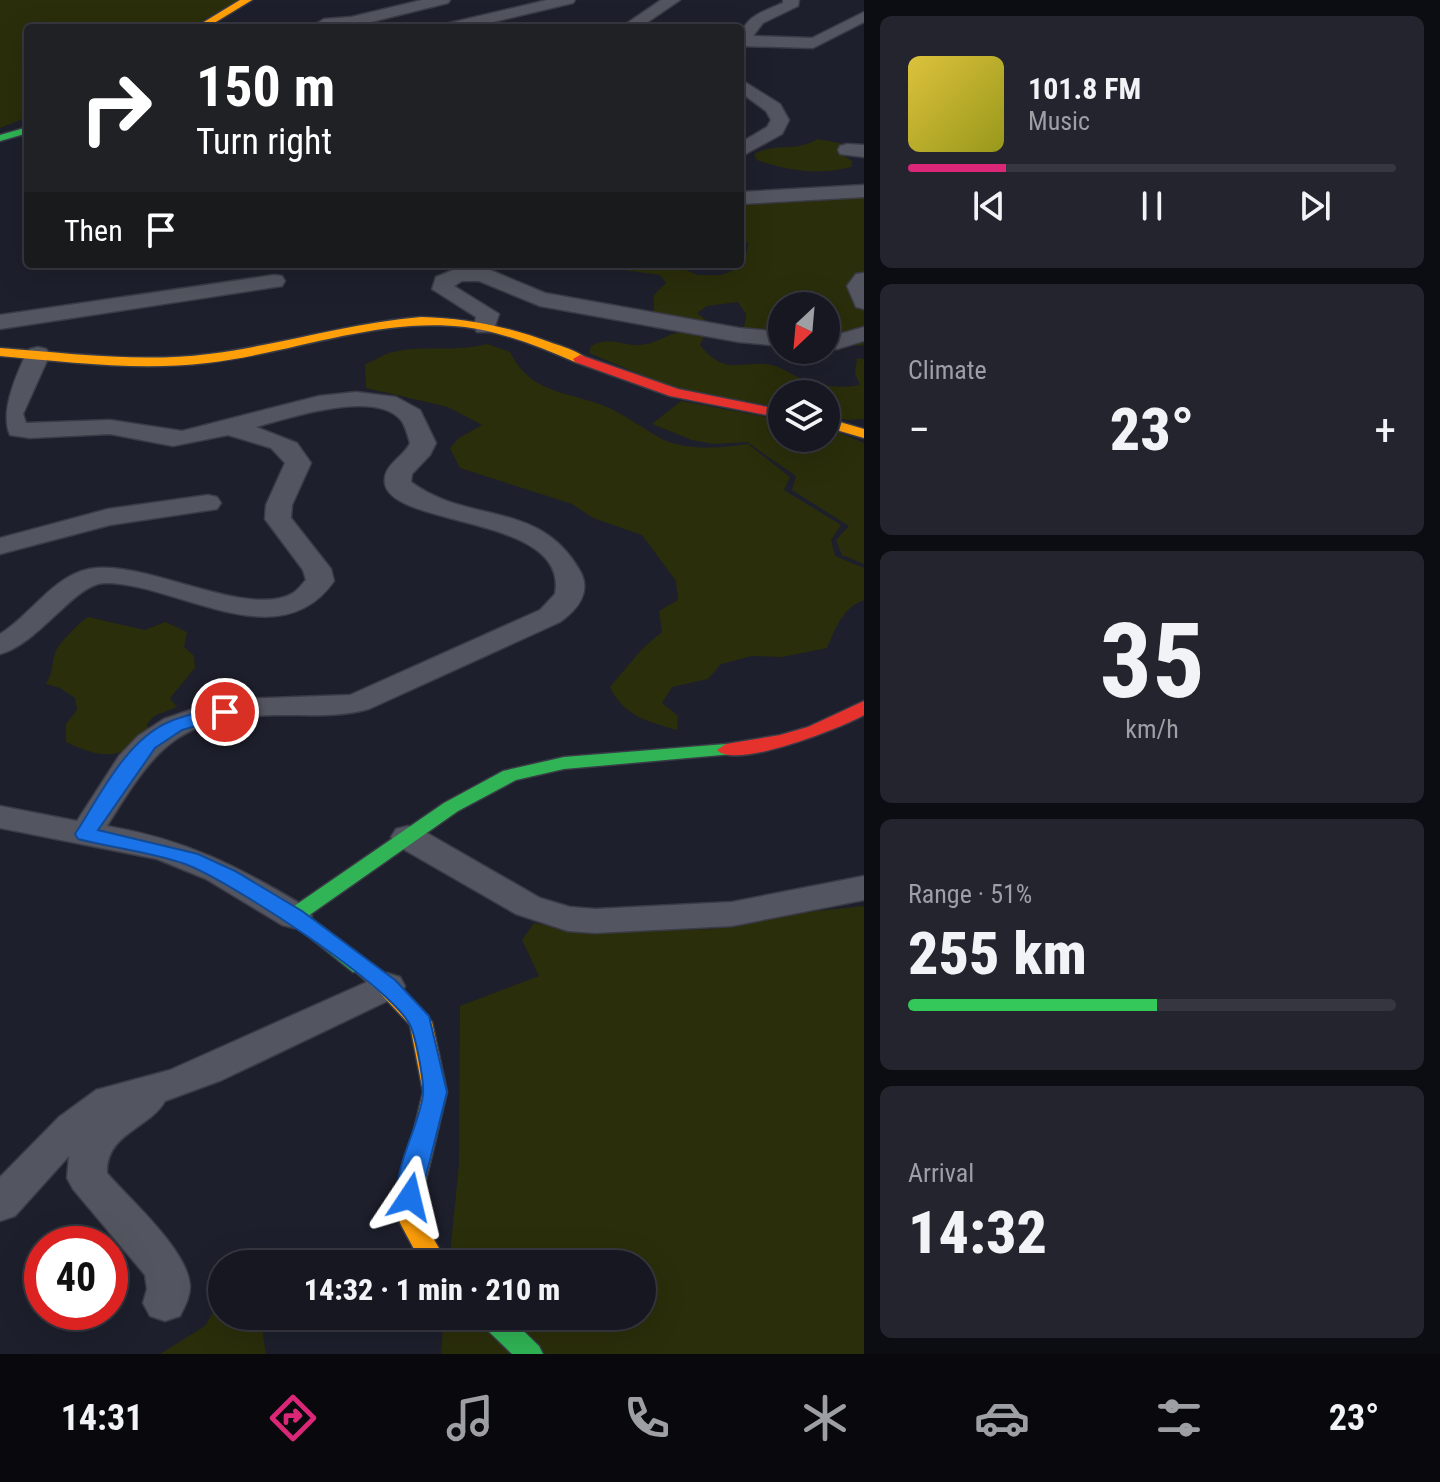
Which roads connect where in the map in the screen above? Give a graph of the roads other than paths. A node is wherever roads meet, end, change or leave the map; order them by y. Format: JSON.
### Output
{"nodes":[{"id":1,"x":247,"y":0,"type":"edge"},
{"id":2,"x":442,"y":0,"type":"edge"},
{"id":3,"x":567,"y":0,"type":"edge"},
{"id":4,"x":672,"y":0,"type":"edge"},
{"id":5,"x":791,"y":0,"type":"edge"},
{"id":6,"x":338,"y":5,"type":"dead end"},
{"id":7,"x":864,"y":17,"type":"edge"},
{"id":8,"x":206,"y":24,"type":"edge"},
{"id":9,"x":322,"y":24,"type":"edge"},
{"id":10,"x":336,"y":24,"type":"edge"},
{"id":11,"x":464,"y":24,"type":"edge"},
{"id":12,"x":634,"y":24,"type":"edge"},
{"id":13,"x":744,"y":36,"type":"edge"},
{"id":14,"x":744,"y":41,"type":"edge"},
{"id":15,"x":744,"y":87,"type":"edge"},
{"id":16,"x":758,"y":96,"type":"junction"},
{"id":17,"x":744,"y":103,"type":"edge"},
{"id":18,"x":24,"y":131,"type":"edge"},
{"id":19,"x":0,"y":138,"type":"edge"},
{"id":20,"x":744,"y":148,"type":"edge"},
{"id":21,"x":864,"y":191,"type":"edge"},
{"id":22,"x":744,"y":198,"type":"edge"},
{"id":23,"x":864,"y":279,"type":"edge"},
{"id":24,"x":274,"y":281,"type":"dead end"},
{"id":25,"x":864,"y":302,"type":"edge"},
{"id":26,"x":0,"y":322,"type":"edge"},
{"id":27,"x":485,"y":327,"type":"junction"},
{"id":28,"x":864,"y":334,"type":"edge"},
{"id":29,"x":768,"y":338,"type":"edge"},
{"id":30,"x":840,"y":340,"type":"edge"},
{"id":31,"x":0,"y":352,"type":"edge"},
{"id":32,"x":38,"y":354,"type":"junction"},
{"id":33,"x":768,"y":411,"type":"edge"},
{"id":34,"x":840,"y":426,"type":"edge"},
{"id":35,"x":232,"y":429,"type":"junction"},
{"id":36,"x":9,"y":433,"type":"edge"},
{"id":37,"x":864,"y":434,"type":"edge"},
{"id":38,"x":208,"y":503,"type":"dead end"},
{"id":39,"x":0,"y":546,"type":"edge"},
{"id":40,"x":0,"y":645,"type":"edge"},
{"id":41,"x":864,"y":707,"type":"edge"},
{"id":42,"x":0,"y":817,"type":"edge"},
{"id":43,"x":85,"y":834,"type":"junction"},
{"id":44,"x":408,"y":837,"type":"junction"},
{"id":45,"x":864,"y":888,"type":"edge"},
{"id":46,"x":294,"y":916,"type":"junction"},
{"id":47,"x":387,"y":986,"type":"junction"},
{"id":48,"x":177,"y":1083,"type":"junction"},
{"id":49,"x":0,"y":1204,"type":"edge"},
{"id":50,"x":427,"y":1250,"type":"edge"},
{"id":51,"x":165,"y":1303,"type":"dead end"},
{"id":52,"x":505,"y":1330,"type":"edge"},
{"id":53,"x":530,"y":1354,"type":"edge"}],
"edges":[{"from":1,"to":8,"type":"street"},
{"from":2,"to":10,"type":"street"},
{"from":3,"to":11,"type":"street"},
{"from":4,"to":12,"type":"street"},
{"from":5,"to":13,"type":"street"},
{"from":6,"to":9,"type":"street"},
{"from":7,"to":14,"type":"street"},
{"from":15,"to":16,"type":"street"},
{"from":16,"to":17,"type":"street"},
{"from":16,"to":20,"type":"street"},
{"from":18,"to":19,"type":"street"},
{"from":21,"to":22,"type":"street"},
{"from":23,"to":25,"type":"street"},
{"from":24,"to":26,"type":"street"},
{"from":27,"to":29,"type":"street"},
{"from":27,"to":32,"type":"street"},
{"from":27,"to":33,"type":"street"},
{"from":28,"to":30,"type":"street"},
{"from":31,"to":32,"type":"street"},
{"from":32,"to":36,"type":"street"},
{"from":34,"to":37,"type":"street"},
{"from":35,"to":36,"type":"street"},
{"from":35,"to":40,"type":"street"},
{"from":35,"to":43,"type":"street"},
{"from":38,"to":39,"type":"street"},
{"from":41,"to":44,"type":"street"},
{"from":42,"to":43,"type":"street"},
{"from":43,"to":46,"type":"street"},
{"from":44,"to":45,"type":"street"},
{"from":44,"to":46,"type":"street"},
{"from":46,"to":47,"type":"street"},
{"from":47,"to":48,"type":"street"},
{"from":47,"to":50,"type":"street"},
{"from":48,"to":49,"type":"street"},
{"from":48,"to":51,"type":"street"},
{"from":52,"to":53,"type":"street"}]}
